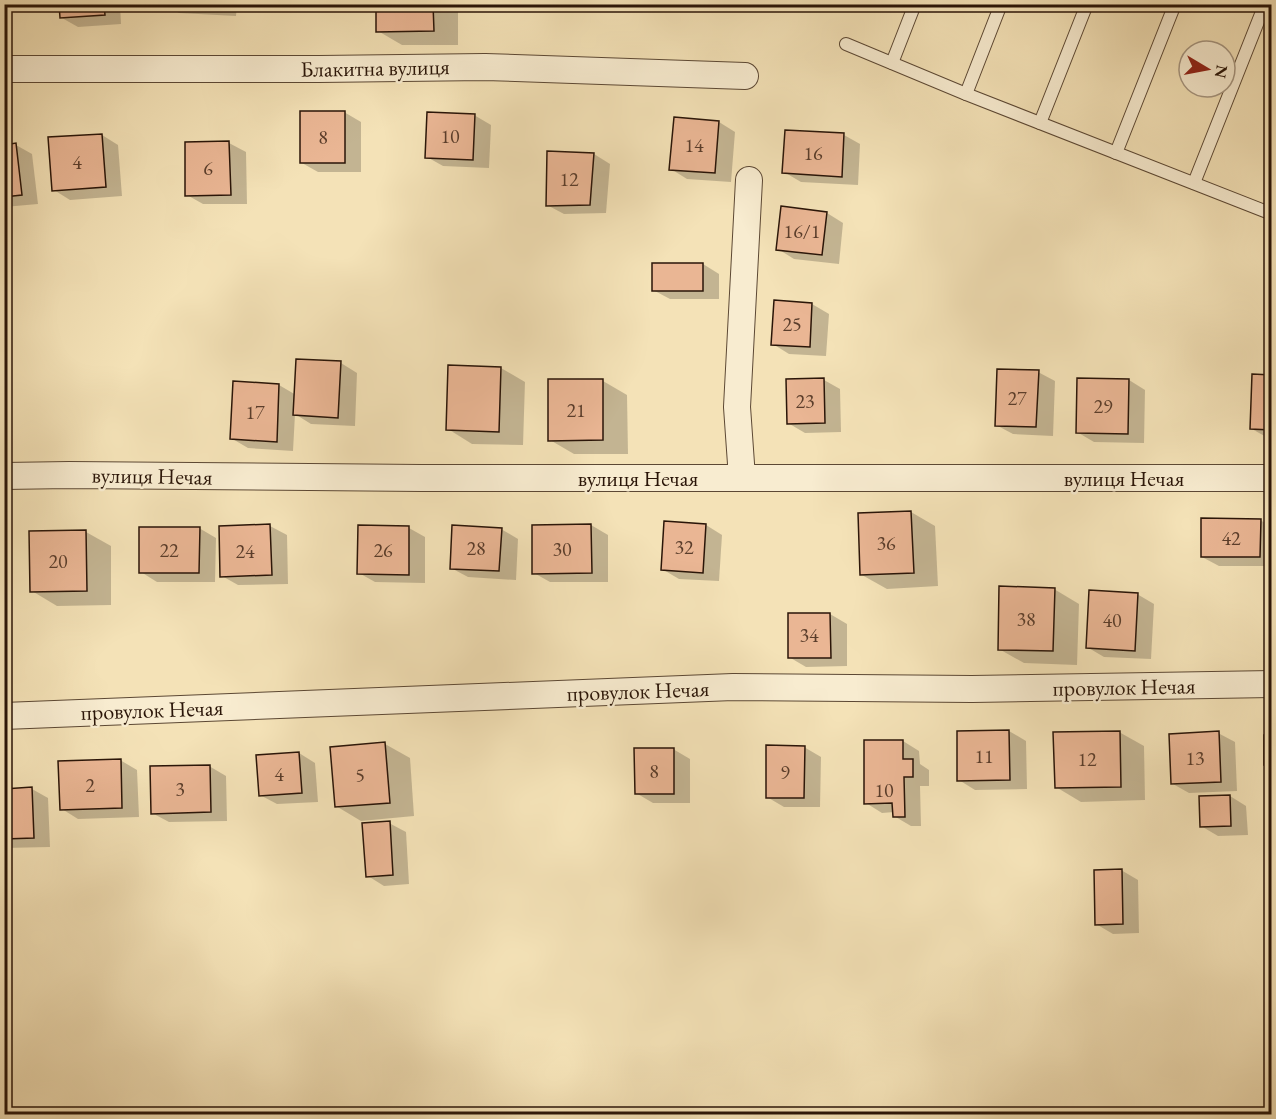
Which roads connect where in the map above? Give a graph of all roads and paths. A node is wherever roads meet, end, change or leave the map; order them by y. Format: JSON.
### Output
{"nodes":[{"id":1,"x":915,"y":4,"type":"edge"},
{"id":2,"x":1001,"y":4,"type":"edge"},
{"id":3,"x":1087,"y":4,"type":"edge"},
{"id":4,"x":1175,"y":4,"type":"edge"},
{"id":5,"x":1265,"y":4,"type":"edge"},
{"id":6,"x":846,"y":44,"type":"dead end"},
{"id":7,"x":892,"y":63,"type":"junction"},
{"id":8,"x":4,"y":69,"type":"edge"},
{"id":9,"x":745,"y":76,"type":"dead end"},
{"id":10,"x":966,"y":94,"type":"junction"},
{"id":11,"x":1040,"y":123,"type":"junction"},
{"id":12,"x":1116,"y":153,"type":"junction"},
{"id":13,"x":749,"y":180,"type":"dead end"},
{"id":14,"x":1194,"y":183,"type":"junction"},
{"id":15,"x":1271,"y":214,"type":"edge"},
{"id":16,"x":4,"y":476,"type":"edge"},
{"id":17,"x":742,"y":478,"type":"junction"},
{"id":18,"x":1272,"y":478,"type":"edge"},
{"id":19,"x":1272,"y":684,"type":"edge"},
{"id":20,"x":4,"y":716,"type":"edge"}],
"edges":[{"from":1,"to":7,"type":"lane"},
{"from":2,"to":10,"type":"lane"},
{"from":3,"to":11,"type":"lane"},
{"from":4,"to":12,"type":"lane"},
{"from":5,"to":14,"type":"lane"},
{"from":6,"to":7,"type":"lane"},
{"from":7,"to":10,"type":"lane"},
{"from":8,"to":9,"type":"street","name":"Блакитна вулиця"},
{"from":10,"to":11,"type":"lane"},
{"from":11,"to":12,"type":"lane"},
{"from":12,"to":14,"type":"lane"},
{"from":13,"to":17,"type":"street"},
{"from":14,"to":15,"type":"lane"},
{"from":16,"to":17,"type":"street","name":"вулиця Нечая"},
{"from":17,"to":18,"type":"street","name":"вулиця Нечая"},
{"from":19,"to":20,"type":"street","name":"провулок Нечая"}]}
